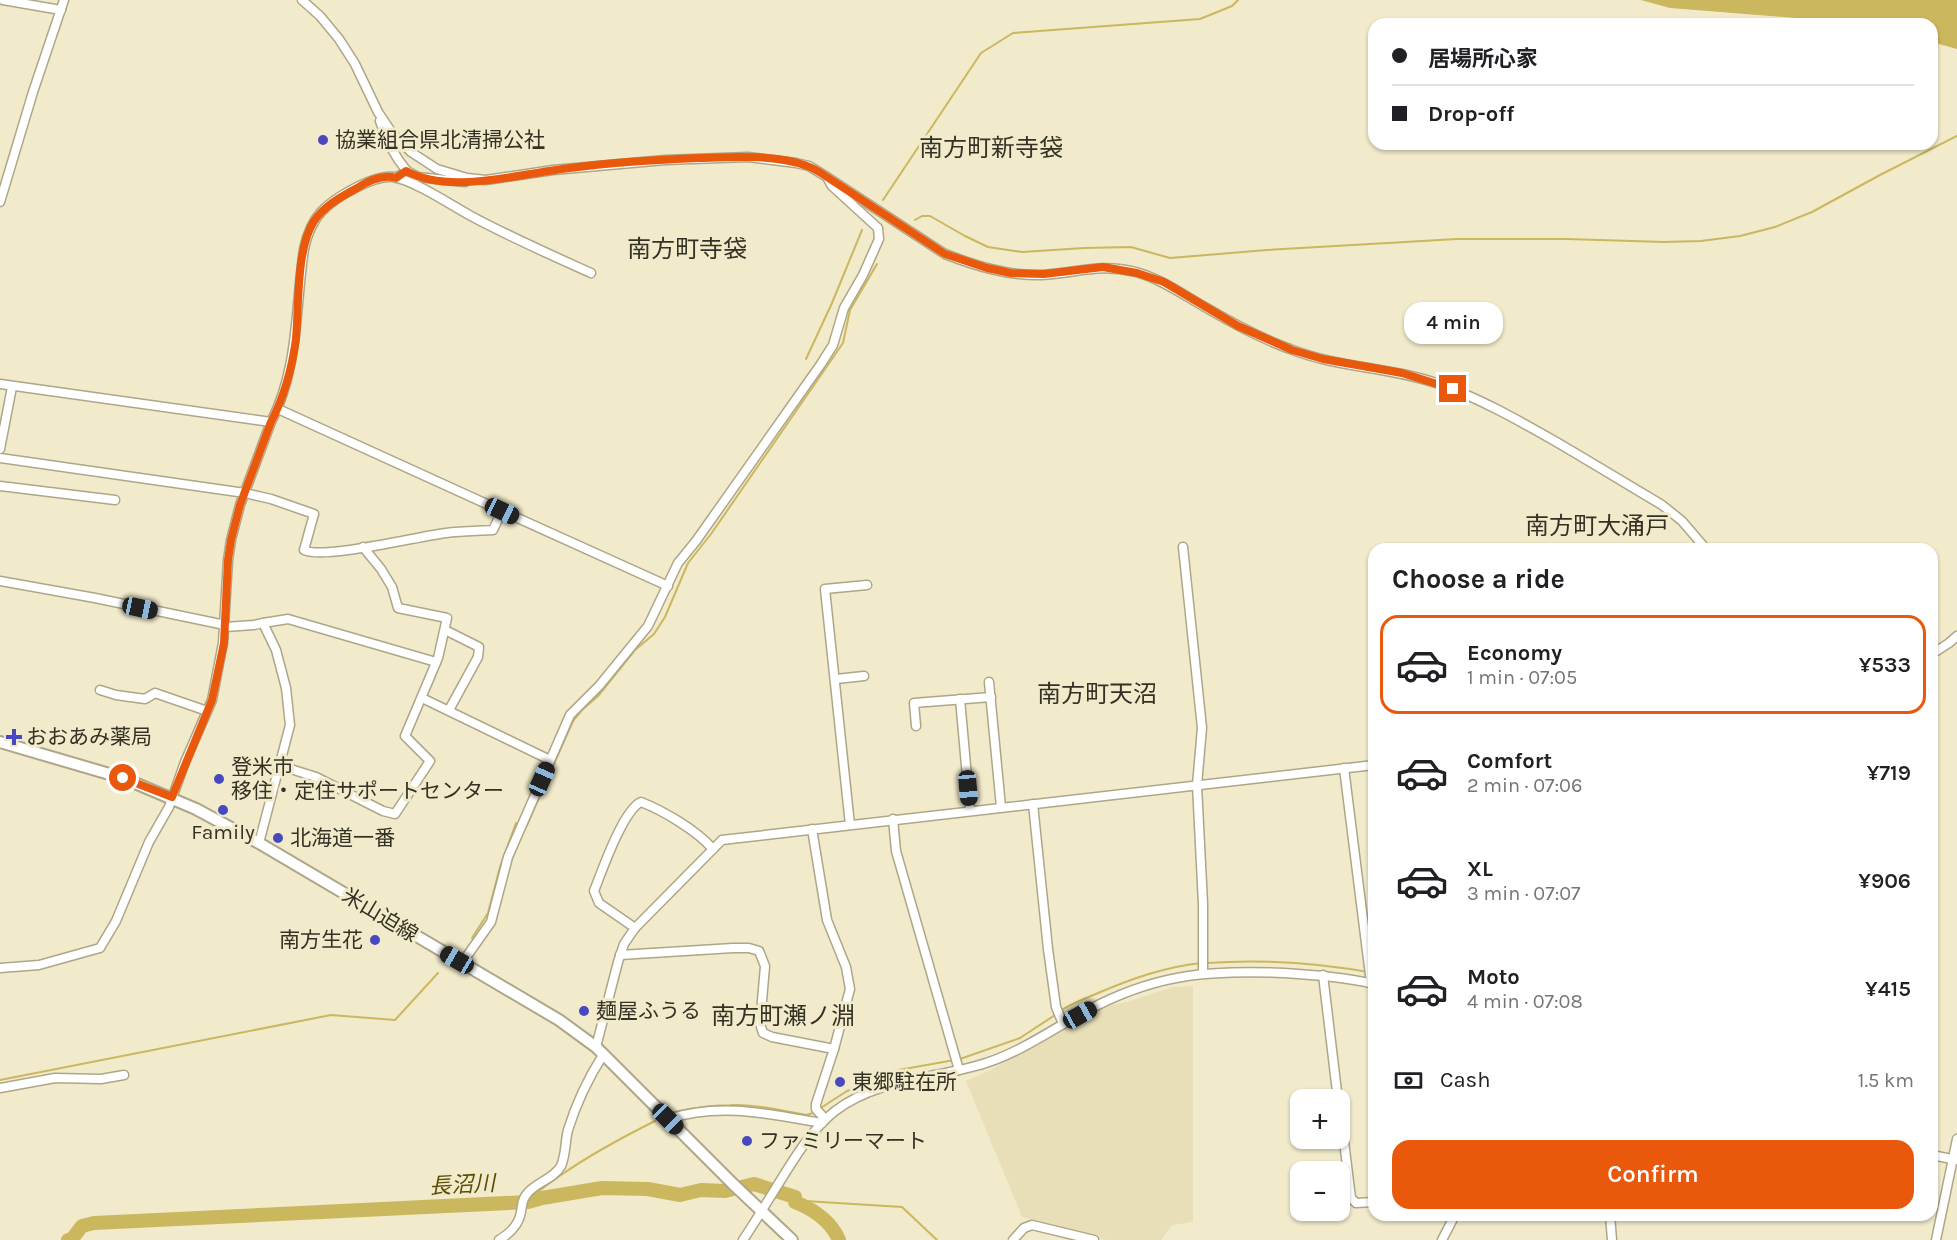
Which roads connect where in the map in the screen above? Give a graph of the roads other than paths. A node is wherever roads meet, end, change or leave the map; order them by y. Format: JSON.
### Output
{"nodes":[{"id":1,"x":3,"y":0,"type":"edge"},
{"id":2,"x":64,"y":0,"type":"edge"},
{"id":3,"x":302,"y":0,"type":"edge"},
{"id":4,"x":61,"y":10,"type":"junction"},
{"id":5,"x":378,"y":111,"type":"junction"},
{"id":6,"x":406,"y":171,"type":"junction"},
{"id":7,"x":827,"y":177,"type":"junction"},
{"id":8,"x":396,"y":178,"type":"junction"},
{"id":9,"x":486,"y":180,"type":"junction"},
{"id":10,"x":0,"y":202,"type":"edge"},
{"id":11,"x":591,"y":273,"type":"dead end"},
{"id":12,"x":0,"y":384,"type":"edge"},
{"id":13,"x":12,"y":387,"type":"junction"},
{"id":14,"x":278,"y":410,"type":"junction"},
{"id":15,"x":271,"y":422,"type":"junction"},
{"id":16,"x":0,"y":449,"type":"edge"},
{"id":17,"x":0,"y":458,"type":"edge"},
{"id":18,"x":0,"y":486,"type":"edge"},
{"id":19,"x":245,"y":493,"type":"junction"},
{"id":20,"x":115,"y":500,"type":"dead end"},
{"id":21,"x":502,"y":511,"type":"junction"},
{"id":22,"x":1701,"y":543,"type":"edge"},
{"id":23,"x":363,"y":547,"type":"junction"},
{"id":24,"x":1183,"y":548,"type":"dead end"},
{"id":25,"x":0,"y":581,"type":"edge"},
{"id":26,"x":867,"y":585,"type":"dead end"},
{"id":27,"x":668,"y":586,"type":"junction"},
{"id":28,"x":263,"y":623,"type":"junction"},
{"id":29,"x":225,"y":626,"type":"junction"},
{"id":30,"x":445,"y":630,"type":"junction"},
{"id":31,"x":1957,"y":636,"type":"edge"},
{"id":32,"x":1938,"y":650,"type":"edge"},
{"id":33,"x":436,"y":662,"type":"junction"},
{"id":34,"x":864,"y":676,"type":"dead end"},
{"id":35,"x":836,"y":679,"type":"junction"},
{"id":36,"x":989,"y":682,"type":"dead end"},
{"id":37,"x":100,"y":690,"type":"dead end"},
{"id":38,"x":991,"y":697,"type":"junction"},
{"id":39,"x":422,"y":698,"type":"junction"},
{"id":40,"x":960,"y":699,"type":"junction"},
{"id":41,"x":449,"y":710,"type":"junction"},
{"id":42,"x":207,"y":711,"type":"junction"},
{"id":43,"x":916,"y":726,"type":"dead end"},
{"id":44,"x":0,"y":742,"type":"edge"},
{"id":45,"x":550,"y":760,"type":"junction"},
{"id":46,"x":281,"y":766,"type":"junction"},
{"id":47,"x":1368,"y":766,"type":"edge"},
{"id":48,"x":1344,"y":768,"type":"junction"},
{"id":49,"x":1197,"y":785,"type":"junction"},
{"id":50,"x":172,"y":797,"type":"junction"},
{"id":51,"x":1033,"y":804,"type":"junction"},
{"id":52,"x":1001,"y":807,"type":"junction"},
{"id":53,"x":970,"y":810,"type":"junction"},
{"id":54,"x":893,"y":819,"type":"junction"},
{"id":55,"x":850,"y":825,"type":"junction"},
{"id":56,"x":812,"y":829,"type":"junction"},
{"id":57,"x":259,"y":843,"type":"junction"},
{"id":58,"x":713,"y":849,"type":"junction"},
{"id":59,"x":635,"y":928,"type":"junction"},
{"id":60,"x":620,"y":955,"type":"junction"},
{"id":61,"x":1368,"y":955,"type":"edge"},
{"id":62,"x":459,"y":962,"type":"junction"},
{"id":63,"x":1203,"y":966,"type":"junction"},
{"id":64,"x":0,"y":968,"type":"edge"},
{"id":65,"x":1323,"y":975,"type":"junction"},
{"id":66,"x":1368,"y":978,"type":"edge"},
{"id":67,"x":1060,"y":1016,"type":"junction"},
{"id":68,"x":834,"y":1049,"type":"junction"},
{"id":69,"x":600,"y":1051,"type":"junction"},
{"id":70,"x":957,"y":1063,"type":"junction"},
{"id":71,"x":124,"y":1075,"type":"dead end"},
{"id":72,"x":0,"y":1088,"type":"edge"},
{"id":73,"x":1337,"y":1089,"type":"edge"},
{"id":74,"x":820,"y":1116,"type":"junction"},
{"id":75,"x":668,"y":1119,"type":"junction"},
{"id":76,"x":1957,"y":1139,"type":"edge"},
{"id":77,"x":1345,"y":1149,"type":"edge"},
{"id":78,"x":1938,"y":1156,"type":"edge"},
{"id":79,"x":1955,"y":1160,"type":"edge"},
{"id":80,"x":1368,"y":1202,"type":"edge"},
{"id":81,"x":761,"y":1212,"type":"junction"},
{"id":82,"x":1452,"y":1221,"type":"edge"},
{"id":83,"x":1610,"y":1221,"type":"edge"},
{"id":84,"x":499,"y":1240,"type":"edge"},
{"id":85,"x":743,"y":1240,"type":"edge"},
{"id":86,"x":792,"y":1240,"type":"edge"},
{"id":87,"x":1013,"y":1240,"type":"edge"},
{"id":88,"x":1094,"y":1240,"type":"edge"},
{"id":89,"x":1442,"y":1240,"type":"edge"},
{"id":90,"x":1612,"y":1240,"type":"edge"},
{"id":91,"x":1936,"y":1240,"type":"edge"}],
"edges":[{"from":1,"to":4,"type":"street"},
{"from":2,"to":4,"type":"street"},
{"from":3,"to":5,"type":"street"},
{"from":4,"to":10,"type":"street"},
{"from":5,"to":6,"type":"street"},
{"from":5,"to":9,"type":"street"},
{"from":6,"to":8,"type":"street"},
{"from":6,"to":9,"type":"street"},
{"from":7,"to":9,"type":"street"},
{"from":7,"to":22,"type":"street"},
{"from":7,"to":27,"type":"street"},
{"from":8,"to":11,"type":"street"},
{"from":8,"to":14,"type":"street"},
{"from":12,"to":13,"type":"street"},
{"from":13,"to":15,"type":"street"},
{"from":13,"to":16,"type":"street"},
{"from":14,"to":15,"type":"street"},
{"from":14,"to":21,"type":"street"},
{"from":15,"to":19,"type":"street"},
{"from":17,"to":19,"type":"street"},
{"from":18,"to":20,"type":"street"},
{"from":19,"to":23,"type":"street"},
{"from":19,"to":29,"type":"street"},
{"from":21,"to":23,"type":"street"},
{"from":21,"to":27,"type":"street"},
{"from":23,"to":30,"type":"street"},
{"from":24,"to":49,"type":"street"},
{"from":25,"to":29,"type":"street"},
{"from":26,"to":35,"type":"street"},
{"from":27,"to":45,"type":"street"},
{"from":28,"to":29,"type":"street"},
{"from":28,"to":33,"type":"street"},
{"from":28,"to":46,"type":"street"},
{"from":29,"to":42,"type":"street"},
{"from":30,"to":33,"type":"street"},
{"from":30,"to":41,"type":"street"},
{"from":31,"to":32,"type":"street"},
{"from":33,"to":39,"type":"street"},
{"from":34,"to":35,"type":"street"},
{"from":35,"to":55,"type":"street"},
{"from":36,"to":38,"type":"street"},
{"from":37,"to":42,"type":"street"},
{"from":38,"to":40,"type":"street"},
{"from":38,"to":52,"type":"street"},
{"from":39,"to":41,"type":"street"},
{"from":39,"to":46,"type":"street"},
{"from":40,"to":43,"type":"street"},
{"from":40,"to":53,"type":"street"},
{"from":41,"to":45,"type":"street"},
{"from":42,"to":50,"type":"street"},
{"from":44,"to":50,"type":"main road","name":"米山迫線"},
{"from":45,"to":62,"type":"street"},
{"from":46,"to":57,"type":"street"},
{"from":47,"to":48,"type":"street"},
{"from":48,"to":49,"type":"street"},
{"from":48,"to":61,"type":"street"},
{"from":49,"to":51,"type":"street"},
{"from":49,"to":63,"type":"street"},
{"from":50,"to":57,"type":"main road","name":"米山迫線"},
{"from":50,"to":64,"type":"street"},
{"from":51,"to":52,"type":"street"},
{"from":51,"to":67,"type":"street"},
{"from":52,"to":53,"type":"street"},
{"from":53,"to":54,"type":"street"},
{"from":54,"to":55,"type":"street"},
{"from":54,"to":70,"type":"street"},
{"from":55,"to":56,"type":"street"},
{"from":56,"to":58,"type":"street"},
{"from":56,"to":68,"type":"street"},
{"from":57,"to":62,"type":"main road","name":"米山迫線"},
{"from":58,"to":59,"type":"street"},
{"from":58,"to":59,"type":"street"},
{"from":59,"to":60,"type":"street"},
{"from":60,"to":68,"type":"street"},
{"from":60,"to":69,"type":"street"},
{"from":62,"to":69,"type":"main road","name":"米山迫線"},
{"from":63,"to":65,"type":"street"},
{"from":63,"to":67,"type":"street"},
{"from":65,"to":66,"type":"street"},
{"from":65,"to":73,"type":"street"},
{"from":67,"to":70,"type":"street"},
{"from":68,"to":74,"type":"street"},
{"from":69,"to":75,"type":"main road","name":"米山迫線"},
{"from":69,"to":84,"type":"street"},
{"from":70,"to":74,"type":"street"},
{"from":71,"to":72,"type":"street"},
{"from":74,"to":75,"type":"street"},
{"from":74,"to":81,"type":"street"},
{"from":75,"to":81,"type":"main road","name":"米山迫線"},
{"from":76,"to":79,"type":"street"},
{"from":77,"to":80,"type":"street"},
{"from":78,"to":79,"type":"street"},
{"from":79,"to":91,"type":"street"},
{"from":81,"to":85,"type":"street"},
{"from":81,"to":86,"type":"main road","name":"米山迫線"},
{"from":82,"to":89,"type":"street"},
{"from":83,"to":90,"type":"street"},
{"from":87,"to":88,"type":"street"}]}
